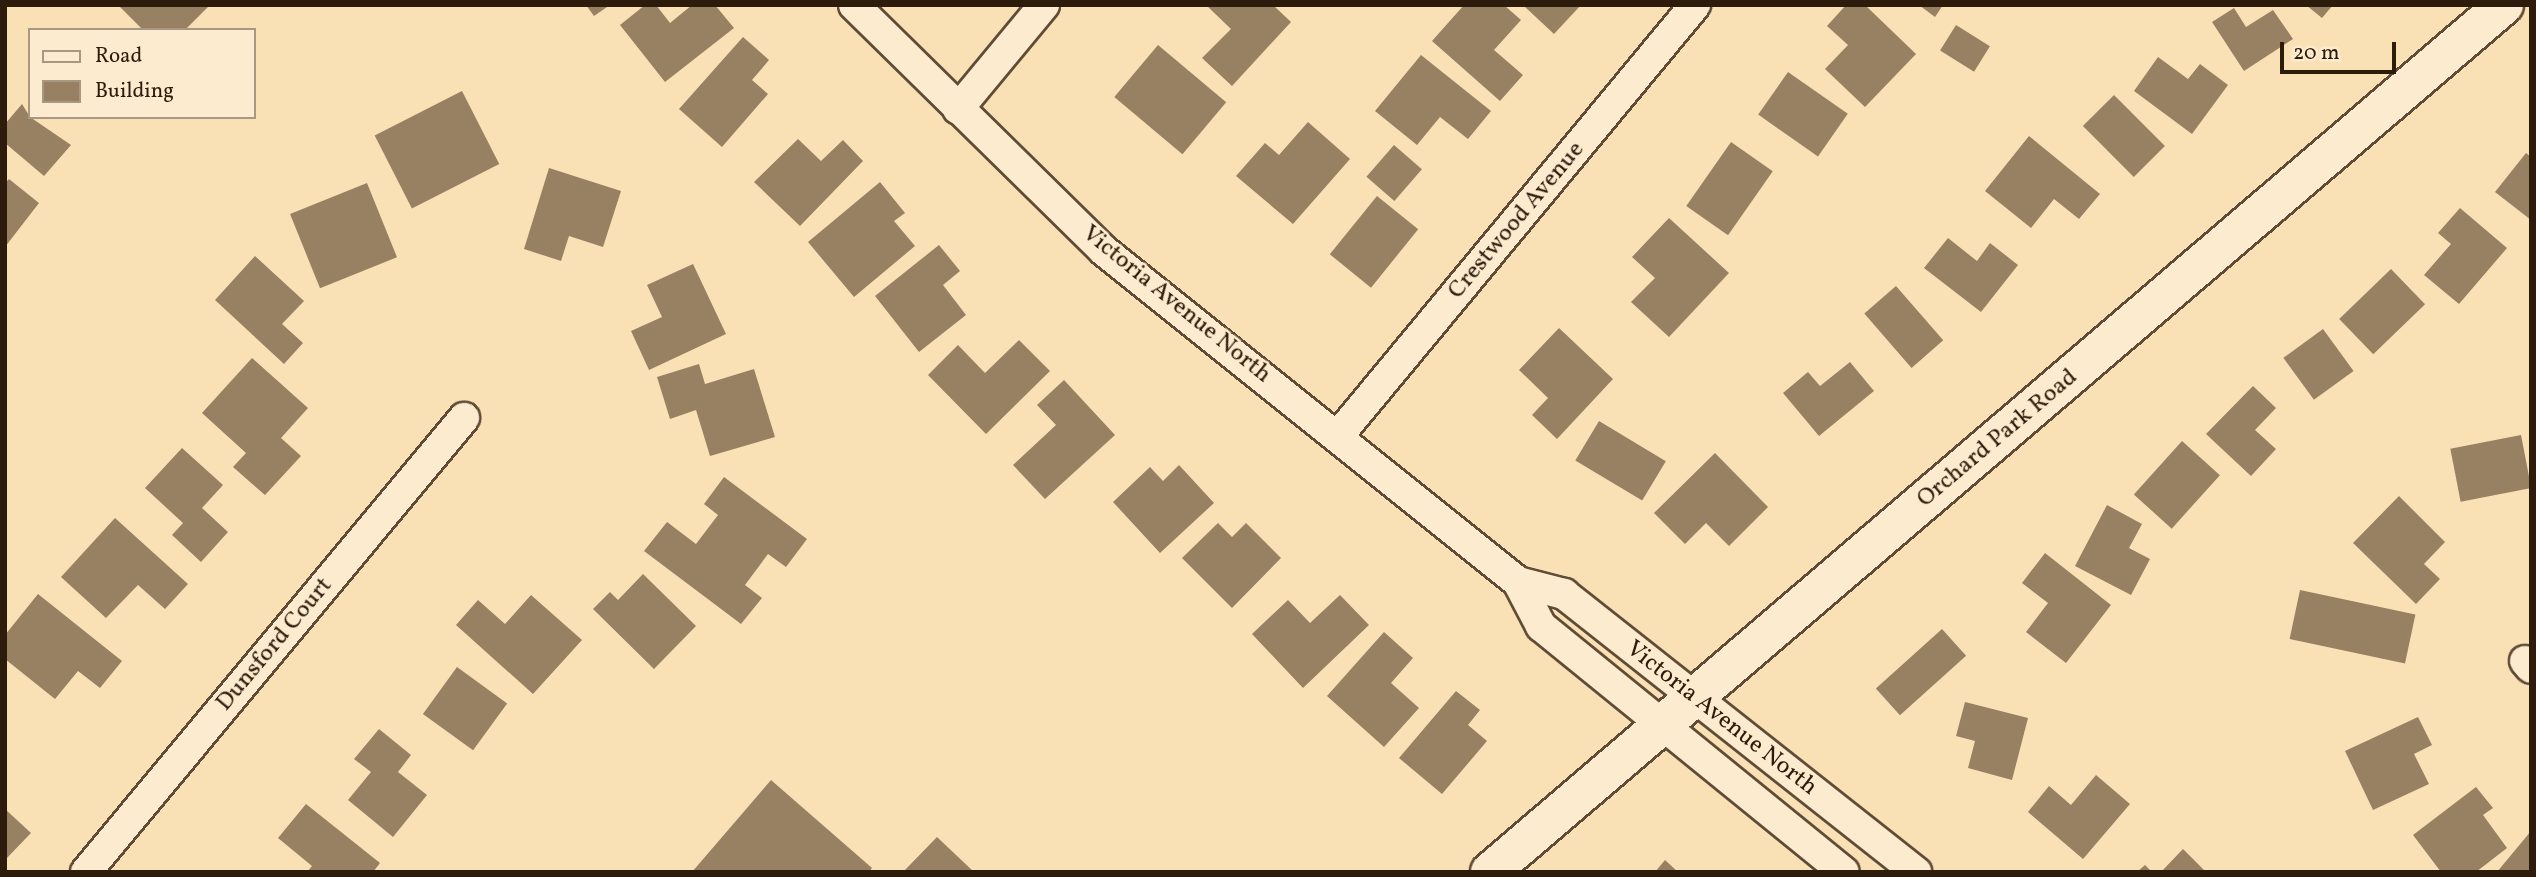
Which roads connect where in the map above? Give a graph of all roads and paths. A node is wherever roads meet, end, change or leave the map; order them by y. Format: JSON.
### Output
{"nodes":[{"id":1,"x":854,"y":5,"type":"edge"},
{"id":2,"x":1044,"y":5,"type":"edge"},
{"id":3,"x":1695,"y":5,"type":"edge"},
{"id":4,"x":2504,"y":5,"type":"edge"},
{"id":5,"x":958,"y":108,"type":"junction"},
{"id":6,"x":464,"y":418,"type":"dead end"},
{"id":7,"x":1338,"y":436,"type":"junction"},
{"id":8,"x":1518,"y":582,"type":"junction"},
{"id":9,"x":1693,"y":697,"type":"junction"},
{"id":10,"x":1660,"y":723,"type":"junction"},
{"id":11,"x":86,"y":872,"type":"edge"},
{"id":12,"x":1490,"y":872,"type":"edge"},
{"id":13,"x":1844,"y":872,"type":"edge"},
{"id":14,"x":1916,"y":872,"type":"edge"}],
"edges":[{"from":1,"to":5,"type":"street","name":"Victoria Avenue North"},
{"from":2,"to":5,"type":"street"},
{"from":3,"to":7,"type":"street","name":"Crestwood Avenue"},
{"from":4,"to":9,"type":"street","name":"Orchard Park Road"},
{"from":5,"to":7,"type":"street","name":"Victoria Avenue North"},
{"from":6,"to":11,"type":"street","name":"Dunsford Court"},
{"from":7,"to":8,"type":"street","name":"Victoria Avenue North"},
{"from":8,"to":9,"type":"street","name":"Victoria Avenue North"},
{"from":8,"to":10,"type":"street","name":"Victoria Avenue North"},
{"from":9,"to":10,"type":"street","name":"Orchard Park Road"},
{"from":9,"to":14,"type":"street","name":"Victoria Avenue North"},
{"from":10,"to":12,"type":"street","name":"Orchard Park Road"},
{"from":10,"to":13,"type":"street","name":"Victoria Avenue North"}]}
